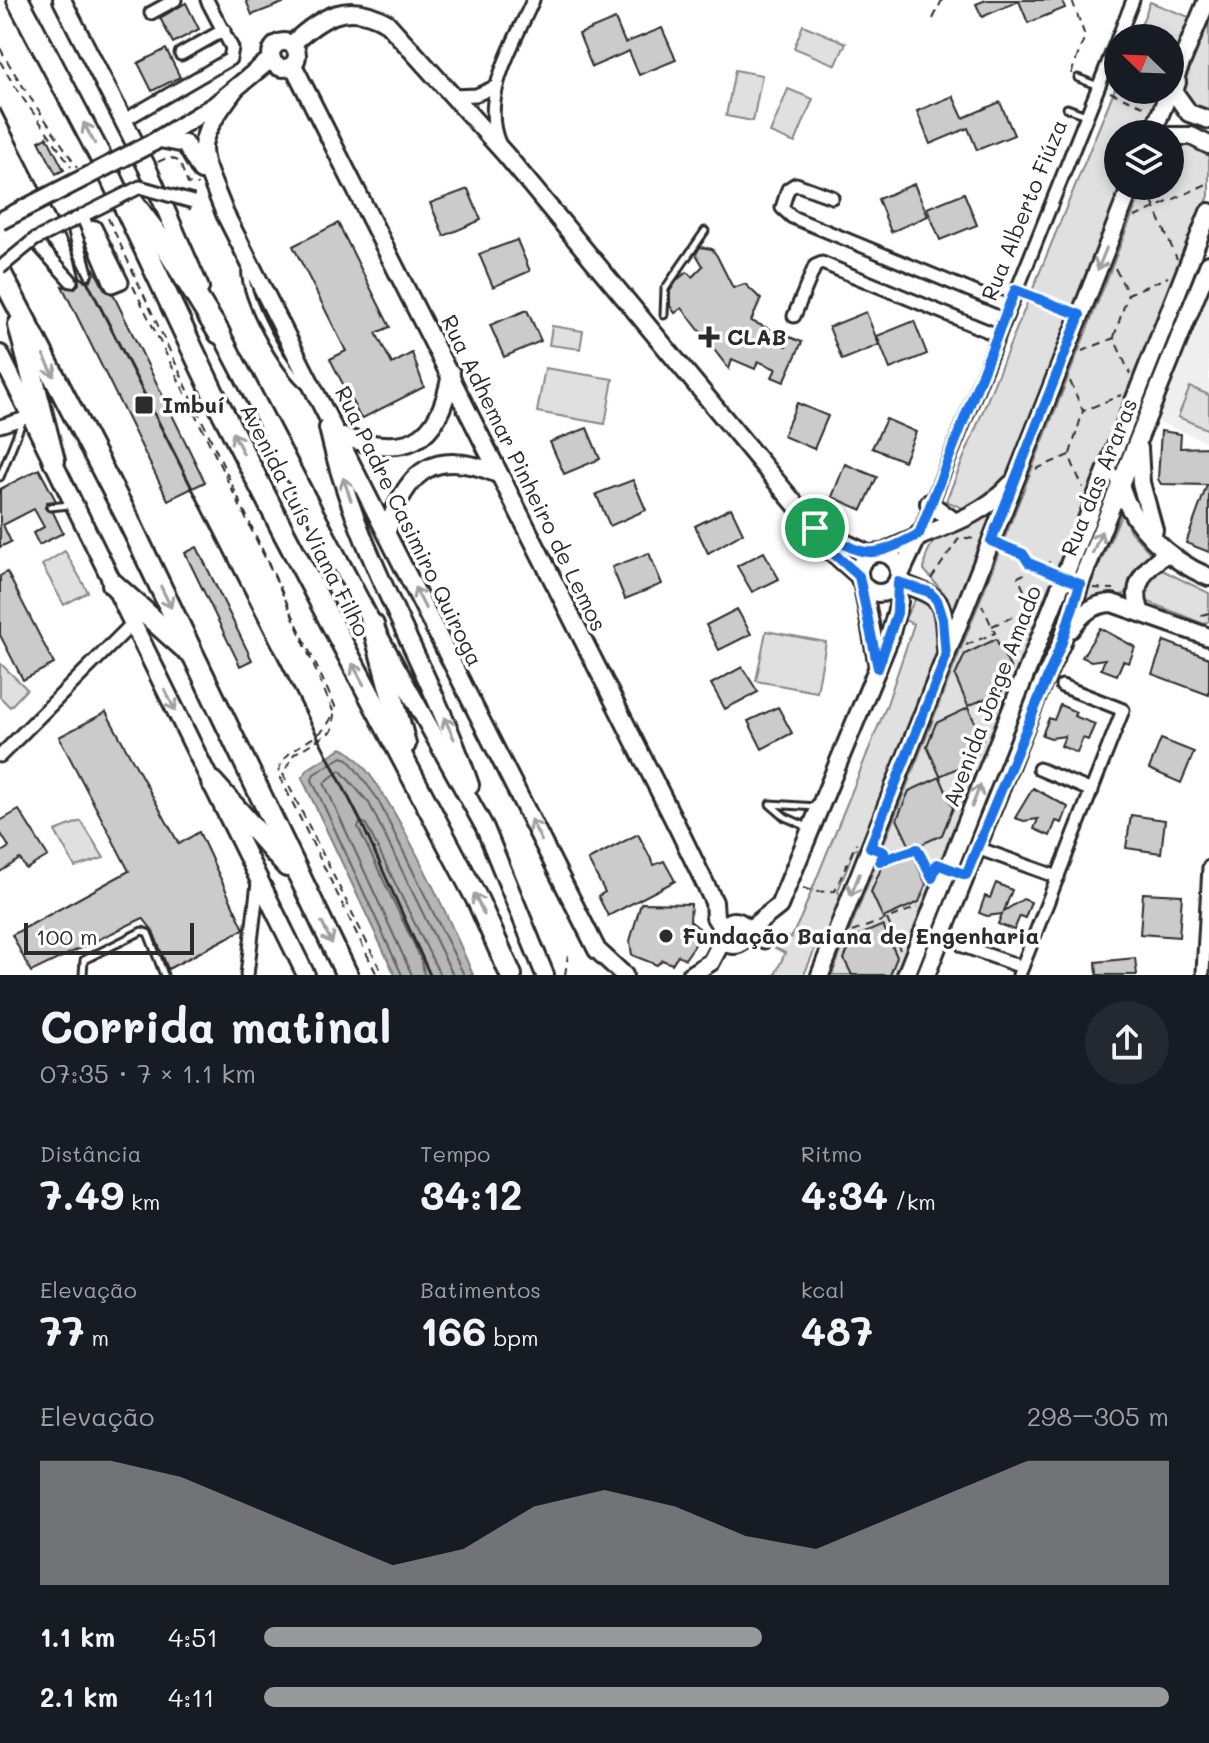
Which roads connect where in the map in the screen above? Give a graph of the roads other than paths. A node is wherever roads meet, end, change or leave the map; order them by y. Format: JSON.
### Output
{"nodes":[{"id":1,"x":18,"y":0,"type":"edge"},
{"id":2,"x":62,"y":0,"type":"edge"},
{"id":3,"x":175,"y":0,"type":"edge"},
{"id":4,"x":207,"y":0,"type":"edge"},
{"id":5,"x":533,"y":0,"type":"edge"},
{"id":6,"x":1133,"y":0,"type":"edge"},
{"id":7,"x":1207,"y":0,"type":"edge"},
{"id":8,"x":151,"y":13,"type":"dead end"},
{"id":9,"x":1124,"y":24,"type":"edge"},
{"id":10,"x":224,"y":30,"type":"junction"},
{"id":11,"x":289,"y":53,"type":"junction"},
{"id":12,"x":181,"y":54,"type":"dead end"},
{"id":13,"x":1184,"y":58,"type":"edge"},
{"id":14,"x":1104,"y":74,"type":"edge"},
{"id":15,"x":1078,"y":78,"type":"dead end"},
{"id":16,"x":497,"y":86,"type":"junction"},
{"id":17,"x":1099,"y":87,"type":"junction"},
{"id":18,"x":235,"y":89,"type":"junction"},
{"id":19,"x":453,"y":96,"type":"junction"},
{"id":20,"x":1181,"y":104,"type":"edge"},
{"id":21,"x":1067,"y":108,"type":"dead end"},
{"id":22,"x":1087,"y":116,"type":"junction"},
{"id":23,"x":1209,"y":120,"type":"edge"},
{"id":24,"x":123,"y":121,"type":"junction"},
{"id":25,"x":1184,"y":136,"type":"edge"},
{"id":26,"x":156,"y":141,"type":"junction"},
{"id":27,"x":1209,"y":145,"type":"edge"},
{"id":28,"x":506,"y":155,"type":"junction"},
{"id":29,"x":108,"y":171,"type":"junction"},
{"id":30,"x":832,"y":197,"type":"dead end"},
{"id":31,"x":1133,"y":200,"type":"edge"},
{"id":32,"x":193,"y":202,"type":"dead end"},
{"id":33,"x":1209,"y":212,"type":"edge"},
{"id":34,"x":225,"y":214,"type":"junction"},
{"id":35,"x":77,"y":218,"type":"junction"},
{"id":36,"x":0,"y":221,"type":"edge"},
{"id":37,"x":94,"y":229,"type":"dead end"},
{"id":38,"x":705,"y":231,"type":"dead end"},
{"id":39,"x":34,"y":240,"type":"junction"},
{"id":40,"x":1209,"y":264,"type":"edge"},
{"id":41,"x":0,"y":270,"type":"edge"},
{"id":42,"x":86,"y":273,"type":"dead end"},
{"id":43,"x":71,"y":281,"type":"dead end"},
{"id":44,"x":13,"y":297,"type":"junction"},
{"id":45,"x":1008,"y":306,"type":"junction"},
{"id":46,"x":664,"y":315,"type":"dead end"},
{"id":47,"x":794,"y":316,"type":"dead end"},
{"id":48,"x":219,"y":333,"type":"junction"},
{"id":49,"x":997,"y":335,"type":"junction"},
{"id":50,"x":0,"y":354,"type":"edge"},
{"id":51,"x":451,"y":373,"type":"junction"},
{"id":52,"x":321,"y":398,"type":"junction"},
{"id":53,"x":26,"y":418,"type":"junction"},
{"id":54,"x":0,"y":426,"type":"edge"},
{"id":55,"x":340,"y":436,"type":"junction"},
{"id":56,"x":1139,"y":438,"type":"junction"},
{"id":57,"x":1115,"y":444,"type":"junction"},
{"id":58,"x":54,"y":461,"type":"junction"},
{"id":59,"x":498,"y":474,"type":"junction"},
{"id":60,"x":0,"y":477,"type":"edge"},
{"id":61,"x":1015,"y":479,"type":"junction"},
{"id":62,"x":1120,"y":484,"type":"junction"},
{"id":63,"x":929,"y":503,"type":"junction"},
{"id":64,"x":75,"y":504,"type":"junction"},
{"id":65,"x":50,"y":507,"type":"dead end"},
{"id":66,"x":955,"y":522,"type":"junction"},
{"id":67,"x":815,"y":528,"type":"junction"},
{"id":68,"x":387,"y":531,"type":"junction"},
{"id":69,"x":919,"y":534,"type":"junction"},
{"id":70,"x":1164,"y":550,"type":"junction"},
{"id":71,"x":876,"y":554,"type":"junction"},
{"id":72,"x":1209,"y":577,"type":"edge"},
{"id":73,"x":861,"y":581,"type":"junction"},
{"id":74,"x":898,"y":581,"type":"junction"},
{"id":75,"x":113,"y":584,"type":"junction"},
{"id":76,"x":1138,"y":603,"type":"junction"},
{"id":77,"x":133,"y":623,"type":"junction"},
{"id":78,"x":373,"y":625,"type":"junction"},
{"id":79,"x":1209,"y":637,"type":"edge"},
{"id":80,"x":1062,"y":642,"type":"junction"},
{"id":81,"x":946,"y":657,"type":"junction"},
{"id":82,"x":197,"y":659,"type":"junction"},
{"id":83,"x":878,"y":668,"type":"junction"},
{"id":84,"x":1062,"y":686,"type":"dead end"},
{"id":85,"x":0,"y":756,"type":"edge"},
{"id":86,"x":1039,"y":769,"type":"dead end"},
{"id":87,"x":212,"y":782,"type":"junction"},
{"id":88,"x":418,"y":786,"type":"junction"},
{"id":89,"x":1092,"y":791,"type":"junction"},
{"id":90,"x":996,"y":798,"type":"junction"},
{"id":91,"x":820,"y":808,"type":"junction"},
{"id":92,"x":485,"y":828,"type":"junction"},
{"id":93,"x":812,"y":828,"type":"junction"},
{"id":94,"x":977,"y":848,"type":"junction"},
{"id":95,"x":1209,"y":867,"type":"edge"},
{"id":96,"x":948,"y":869,"type":"junction"},
{"id":97,"x":257,"y":874,"type":"junction"},
{"id":98,"x":1058,"y":877,"type":"junction"},
{"id":99,"x":303,"y":885,"type":"junction"},
{"id":100,"x":735,"y":930,"type":"junction"},
{"id":101,"x":765,"y":945,"type":"dead end"},
{"id":102,"x":963,"y":946,"type":"dead end"},
{"id":103,"x":1021,"y":971,"type":"edge"},
{"id":104,"x":1203,"y":973,"type":"edge"},
{"id":105,"x":83,"y":975,"type":"edge"},
{"id":106,"x":164,"y":975,"type":"edge"},
{"id":107,"x":247,"y":975,"type":"edge"},
{"id":108,"x":306,"y":975,"type":"edge"},
{"id":109,"x":347,"y":975,"type":"edge"},
{"id":110,"x":511,"y":975,"type":"edge"},
{"id":111,"x":545,"y":975,"type":"edge"},
{"id":112,"x":624,"y":975,"type":"edge"},
{"id":113,"x":690,"y":975,"type":"edge"},
{"id":114,"x":820,"y":975,"type":"edge"},
{"id":115,"x":906,"y":975,"type":"edge"},
{"id":116,"x":926,"y":975,"type":"edge"}],
"edges":[{"from":29,"to":1,"type":"highway","name":"Avenida Luís Viana Filho","one_way":true},
{"from":2,"to":24,"type":"main road","name":"Avenida Luís Viana Filho"},
{"from":3,"to":8,"type":"street"},
{"from":4,"to":10,"type":"street"},
{"from":5,"to":16,"type":"street"},
{"from":6,"to":9,"type":"street","name":"Rua Alberto Fiúza"},
{"from":7,"to":13,"type":"main road"},
{"from":10,"to":12,"type":"street"},
{"from":10,"to":24,"type":"street"},
{"from":11,"to":18,"type":"main road","name":"Rua Padre Casimiro Quiroga"},
{"from":11,"to":19,"type":"main road","name":"Rua Padre Casimiro Quiroga"},
{"from":11,"to":51,"type":"main road","name":"Rua Adhemar Pinheiro de Lemos"},
{"from":14,"to":17,"type":"street","name":"Rua Alberto Fiúza"},
{"from":15,"to":17,"type":"lane"},
{"from":16,"to":19,"type":"street"},
{"from":16,"to":28,"type":"street"},
{"from":17,"to":22,"type":"street","name":"Rua Alberto Fiúza"},
{"from":18,"to":26,"type":"main road","name":"Rua Padre Casimiro Quiroga"},
{"from":18,"to":34,"type":"main road","name":"Rua Padre Casimiro Quiroga"},
{"from":19,"to":28,"type":"main road","name":"Rua Padre Casimiro Quiroga"},
{"from":20,"to":23,"type":"main road"},
{"from":21,"to":22,"type":"lane"},
{"from":22,"to":45,"type":"street","name":"Rua Alberto Fiúza"},
{"from":24,"to":48,"type":"main road","name":"Avenida Luís Viana Filho"},
{"from":25,"to":27,"type":"main road"},
{"from":26,"to":34,"type":"main road"},
{"from":26,"to":36,"type":"main road","name":"Rua Padre Casimiro Quiroga","bridge":true},
{"from":28,"to":67,"type":"main road","name":"Rua Padre Casimiro Quiroga"},
{"from":29,"to":48,"type":"highway"},
{"from":88,"to":29,"type":"highway","name":"Avenida Luís Viana Filho","one_way":true},
{"from":30,"to":45,"type":"street"},
{"from":31,"to":61,"type":"main road","one_way":true},
{"from":32,"to":35,"type":"street","bridge":true},
{"from":33,"to":57,"type":"main road","name":"Avenida Jorge Amado"},
{"from":34,"to":52,"type":"main road","name":"Rua Padre Casimiro Quiroga"},
{"from":35,"to":37,"type":"street","bridge":true},
{"from":35,"to":39,"type":"street","bridge":true},
{"from":35,"to":42,"type":"street"},
{"from":38,"to":46,"type":"lane"},
{"from":39,"to":41,"type":"street","bridge":true},
{"from":39,"to":43,"type":"street"},
{"from":40,"to":56,"type":"main road","name":"Rua das Araras"},
{"from":41,"to":44,"type":"highway"},
{"from":44,"to":58,"type":"highway"},
{"from":44,"to":82,"type":"highway","one_way":true},
{"from":45,"to":49,"type":"street","name":"Rua Alberto Fiúza"},
{"from":47,"to":49,"type":"street"},
{"from":48,"to":78,"type":"main road","name":"Avenida Luís Viana Filho"},
{"from":49,"to":63,"type":"street","name":"Rua Alberto Fiúza"},
{"from":50,"to":53,"type":"main road"},
{"from":51,"to":55,"type":"main road"},
{"from":51,"to":59,"type":"main road","name":"Rua Adhemar Pinheiro de Lemos"},
{"from":52,"to":55,"type":"main road","name":"Rua Padre Casimiro Quiroga"},
{"from":92,"to":52,"type":"main road","one_way":true},
{"from":53,"to":54,"type":"street"},
{"from":53,"to":58,"type":"main road"},
{"from":53,"to":60,"type":"lane"},
{"from":55,"to":68,"type":"main road","name":"Rua Padre Casimiro Quiroga"},
{"from":56,"to":62,"type":"main road","name":"Rua das Araras"},
{"from":56,"to":70,"type":"main road"},
{"from":57,"to":62,"type":"main road"},
{"from":96,"to":57,"type":"main road","name":"Avenida Jorge Amado","one_way":true},
{"from":58,"to":64,"type":"main road"},
{"from":59,"to":68,"type":"main road"},
{"from":59,"to":100,"type":"main road","name":"Rua Adhemar Pinheiro de Lemos"},
{"from":61,"to":66,"type":"main road"},
{"from":61,"to":81,"type":"main road"},
{"from":62,"to":70,"type":"main road"},
{"from":80,"to":62,"type":"main road","name":"Rua das Araras","one_way":true},
{"from":63,"to":66,"type":"main road"},
{"from":63,"to":69,"type":"street","name":"Rua Alberto Fiúza"},
{"from":64,"to":65,"type":"lane"},
{"from":64,"to":75,"type":"main road"},
{"from":66,"to":69,"type":"main road"},
{"from":67,"to":71,"type":"main road","name":"Rua Padre Casimiro Quiroga"},
{"from":67,"to":73,"type":"main road","name":"Rua Padre Casimiro Quiroga"},
{"from":112,"to":68,"type":"main road","name":"Rua Padre Casimiro Quiroga","one_way":true},
{"from":69,"to":71,"type":"main road"},
{"from":69,"to":74,"type":"main road","name":"Rua Alberto Fiúza"},
{"from":70,"to":72,"type":"main road"},
{"from":70,"to":76,"type":"main road"},
{"from":71,"to":73,"type":"main road"},
{"from":71,"to":74,"type":"main road"},
{"from":73,"to":74,"type":"main road"},
{"from":73,"to":83,"type":"main road"},
{"from":74,"to":81,"type":"main road"},
{"from":74,"to":83,"type":"main road","name":"Rua Alberto Fiúza"},
{"from":75,"to":77,"type":"main road"},
{"from":75,"to":82,"type":"highway"},
{"from":76,"to":79,"type":"main road"},
{"from":76,"to":80,"type":"main road"},
{"from":77,"to":85,"type":"street"},
{"from":77,"to":87,"type":"main road","one_way":true},
{"from":78,"to":88,"type":"highway"},
{"from":78,"to":92,"type":"main road","name":"Avenida Luís Viana Filho"},
{"from":80,"to":90,"type":"main road","name":"Rua das Araras"},
{"from":81,"to":114,"type":"main road","one_way":true},
{"from":82,"to":99,"type":"highway"},
{"from":83,"to":91,"type":"main road","name":"Rua Alberto Fiúza"},
{"from":84,"to":89,"type":"street"},
{"from":86,"to":89,"type":"street"},
{"from":87,"to":97,"type":"main road"},
{"from":87,"to":99,"type":"highway"},
{"from":110,"to":88,"type":"highway","name":"Avenida Luís Viana Filho","one_way":true},
{"from":89,"to":98,"type":"street"},
{"from":90,"to":94,"type":"main road","name":"Rua das Araras"},
{"from":90,"to":96,"type":"main road"},
{"from":91,"to":93,"type":"main road","name":"Rua Alberto Fiúza"},
{"from":91,"to":93,"type":"lane"},
{"from":92,"to":111,"type":"main road","name":"Avenida Luís Viana Filho"},
{"from":93,"to":100,"type":"main road","name":"Rua Alberto Fiúza"},
{"from":94,"to":98,"type":"street"},
{"from":94,"to":116,"type":"main road","name":"Rua das Araras"},
{"from":95,"to":104,"type":"street"},
{"from":96,"to":115,"type":"main road","name":"Avenida Jorge Amado"},
{"from":97,"to":107,"type":"street"},
{"from":97,"to":108,"type":"main road"},
{"from":98,"to":103,"type":"street"},
{"from":99,"to":109,"type":"highway","one_way":true},
{"from":100,"to":101,"type":"lane"},
{"from":100,"to":113,"type":"main road"},
{"from":102,"to":103,"type":"street"},
{"from":105,"to":106,"type":"lane"}]}
